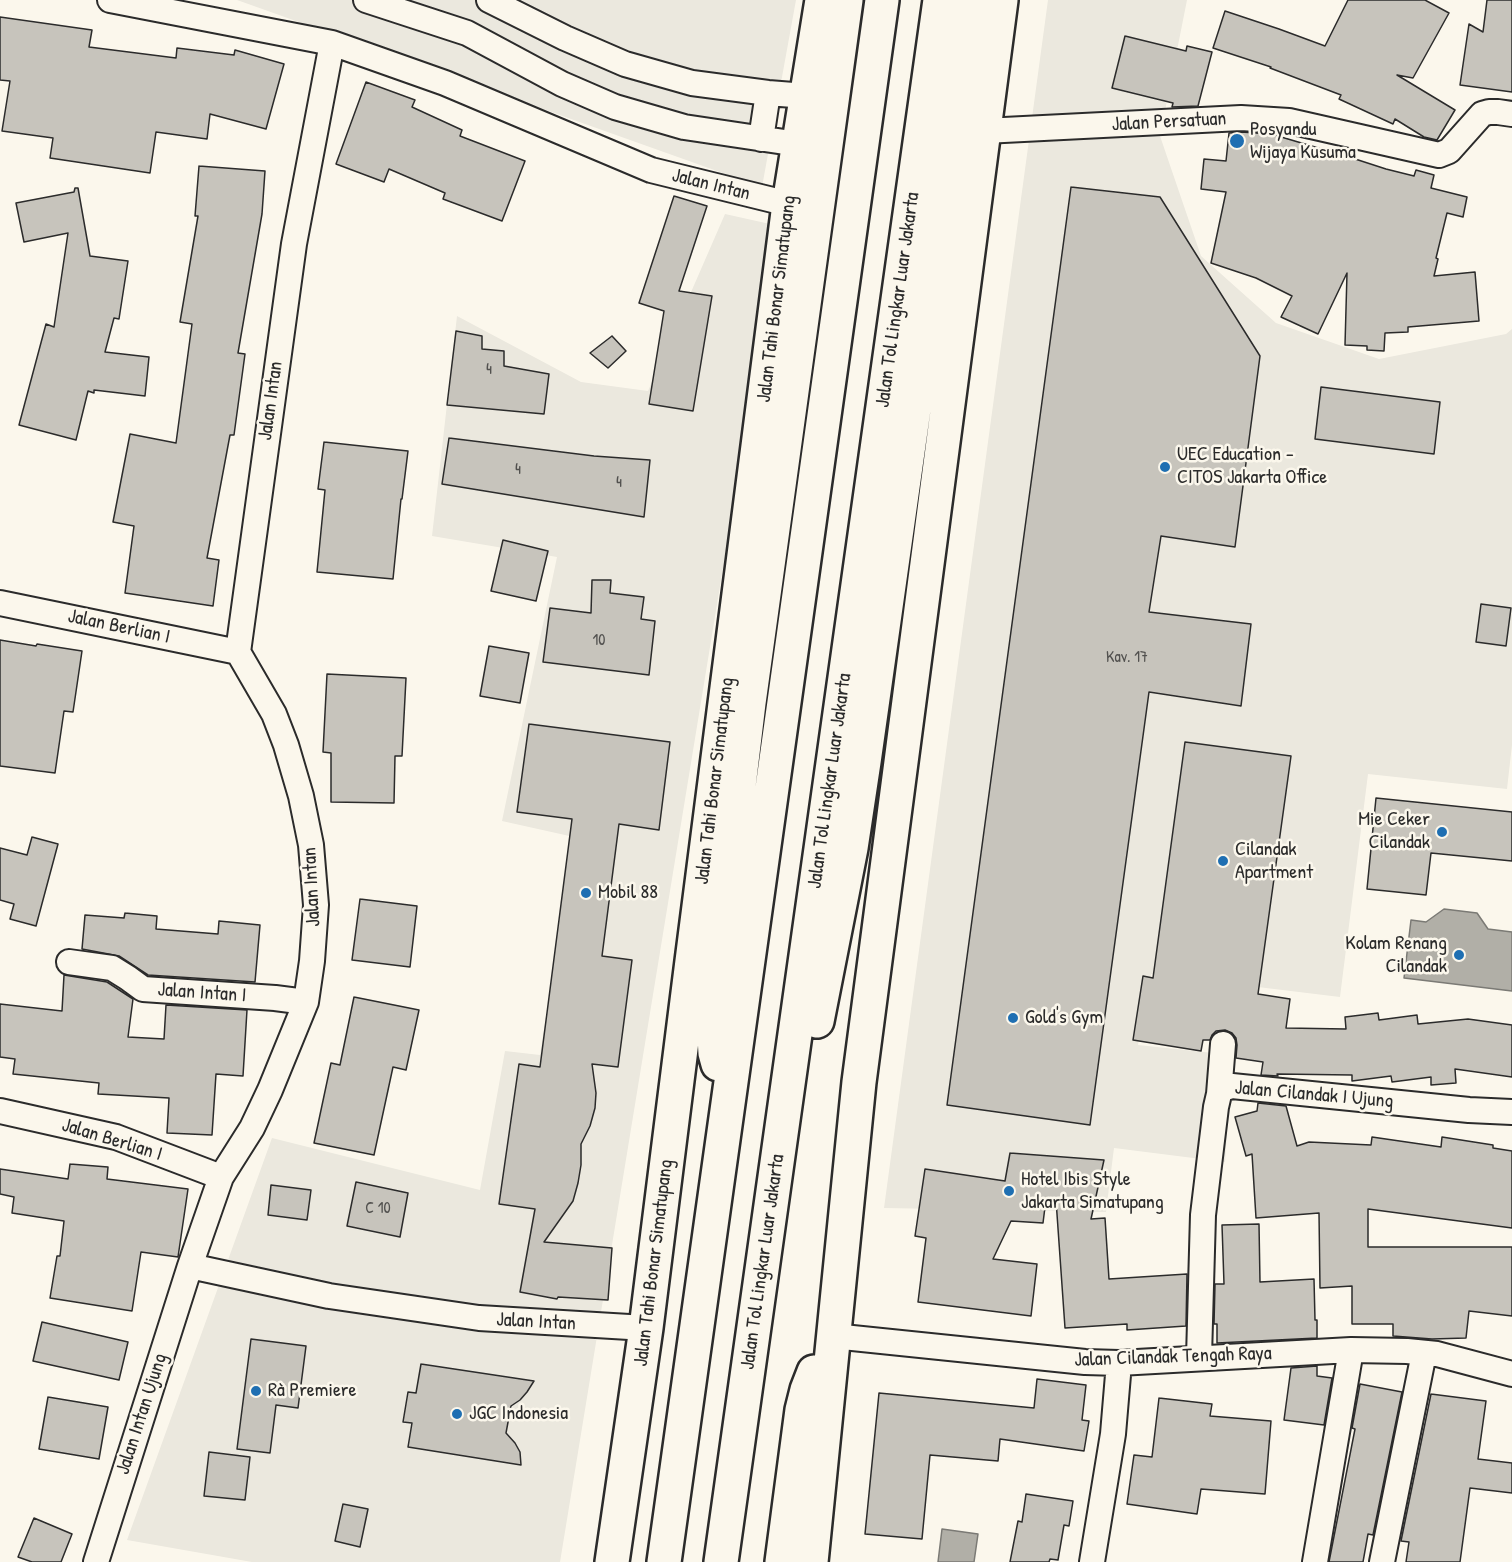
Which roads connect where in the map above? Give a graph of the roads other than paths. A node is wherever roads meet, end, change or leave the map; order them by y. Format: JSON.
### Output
{"nodes":[{"id":1,"x":110,"y":0,"type":"edge"},
{"id":2,"x":366,"y":0,"type":"edge"},
{"id":3,"x":489,"y":0,"type":"edge"},
{"id":4,"x":822,"y":0,"type":"edge"},
{"id":5,"x":846,"y":0,"type":"edge"},
{"id":6,"x":882,"y":0,"type":"edge"},
{"id":7,"x":940,"y":0,"type":"edge"},
{"id":8,"x":972,"y":0,"type":"edge"},
{"id":9,"x":1001,"y":0,"type":"edge"},
{"id":10,"x":332,"y":44,"type":"junction"},
{"id":11,"x":768,"y":93,"type":"junction"},
{"id":12,"x":806,"y":96,"type":"junction"},
{"id":13,"x":1512,"y":114,"type":"edge"},
{"id":14,"x":984,"y":131,"type":"junction"},
{"id":15,"x":761,"y":139,"type":"junction"},
{"id":16,"x":798,"y":144,"type":"junction"},
{"id":17,"x":789,"y":204,"type":"junction"},
{"id":18,"x":0,"y":603,"type":"edge"},
{"id":19,"x":238,"y":652,"type":"junction"},
{"id":20,"x":69,"y":962,"type":"dead end"},
{"id":21,"x":306,"y":1002,"type":"junction"},
{"id":22,"x":1223,"y":1044,"type":"dead end"},
{"id":23,"x":729,"y":1087,"type":"junction"},
{"id":24,"x":1219,"y":1094,"type":"junction"},
{"id":25,"x":0,"y":1111,"type":"edge"},
{"id":26,"x":1512,"y":1112,"type":"edge"},
{"id":27,"x":221,"y":1177,"type":"junction"},
{"id":28,"x":190,"y":1266,"type":"junction"},
{"id":29,"x":646,"y":1328,"type":"junction"},
{"id":30,"x":832,"y":1343,"type":"junction"},
{"id":31,"x":1199,"y":1347,"type":"junction"},
{"id":32,"x":1351,"y":1350,"type":"junction"},
{"id":33,"x":1424,"y":1353,"type":"junction"},
{"id":34,"x":1119,"y":1363,"type":"junction"},
{"id":35,"x":1512,"y":1374,"type":"edge"},
{"id":36,"x":746,"y":1378,"type":"junction"},
{"id":37,"x":723,"y":1546,"type":"edge"},
{"id":38,"x":96,"y":1562,"type":"edge"},
{"id":39,"x":612,"y":1562,"type":"edge"},
{"id":40,"x":664,"y":1562,"type":"edge"},
{"id":41,"x":736,"y":1562,"type":"edge"},
{"id":42,"x":783,"y":1562,"type":"edge"},
{"id":43,"x":810,"y":1562,"type":"edge"},
{"id":44,"x":1092,"y":1562,"type":"edge"},
{"id":45,"x":1315,"y":1562,"type":"edge"},
{"id":46,"x":1382,"y":1562,"type":"edge"}],
"edges":[{"from":1,"to":10,"type":"street","name":"Jalan Intan"},
{"from":2,"to":15,"type":"street"},
{"from":3,"to":11,"type":"street"},
{"from":4,"to":12,"type":"highway","name":"Jalan Tahi Bonar Simatupang"},
{"from":5,"to":23,"type":"highway"},
{"from":6,"to":23,"type":"highway"},
{"from":7,"to":36,"type":"highway","name":"Jalan Tol Lingkar Luar Jakarta"},
{"from":8,"to":36,"type":"highway"},
{"from":9,"to":14,"type":"highway"},
{"from":10,"to":17,"type":"street","name":"Jalan Intan"},
{"from":10,"to":19,"type":"street","name":"Jalan Intan"},
{"from":11,"to":12,"type":"street"},
{"from":11,"to":15,"type":"street"},
{"from":12,"to":16,"type":"highway","name":"Jalan Tahi Bonar Simatupang"},
{"from":13,"to":14,"type":"street","name":"Jalan Persatuan"},
{"from":14,"to":30,"type":"highway"},
{"from":15,"to":16,"type":"street"},
{"from":16,"to":17,"type":"highway","name":"Jalan Tahi Bonar Simatupang"},
{"from":17,"to":29,"type":"highway","name":"Jalan Tahi Bonar Simatupang"},
{"from":18,"to":19,"type":"street","name":"Jalan Berlian I"},
{"from":19,"to":21,"type":"street","name":"Jalan Intan"},
{"from":20,"to":21,"type":"street","name":"Jalan Intan I"},
{"from":21,"to":27,"type":"street","name":"Jalan Intan"},
{"from":22,"to":24,"type":"street"},
{"from":23,"to":40,"type":"highway"},
{"from":24,"to":26,"type":"street","name":"Jalan Cilandak I Ujung"},
{"from":24,"to":31,"type":"street","name":"Jalan Cilandak I Ujung"},
{"from":25,"to":27,"type":"street","name":"Jalan Berlian I"},
{"from":27,"to":28,"type":"street","name":"Jalan Intan"},
{"from":28,"to":29,"type":"street","name":"Jalan Intan"},
{"from":28,"to":38,"type":"street","name":"Jalan Intan Ujung"},
{"from":29,"to":39,"type":"highway","name":"Jalan Tahi Bonar Simatupang"},
{"from":30,"to":34,"type":"street","name":"Jalan Cilandak Tengah Raya"},
{"from":30,"to":42,"type":"highway"},
{"from":30,"to":43,"type":"highway"},
{"from":31,"to":32,"type":"street","name":"Jalan Cilandak Tengah Raya"},
{"from":31,"to":34,"type":"street","name":"Jalan Cilandak Tengah Raya"},
{"from":32,"to":33,"type":"street","name":"Jalan Cilandak Tengah Raya"},
{"from":32,"to":45,"type":"street"},
{"from":33,"to":35,"type":"street","name":"Jalan Cilandak Tengah Raya"},
{"from":33,"to":46,"type":"street"},
{"from":34,"to":44,"type":"street"},
{"from":36,"to":37,"type":"highway","name":"Jalan Tol Lingkar Luar Jakarta"},
{"from":37,"to":41,"type":"highway"}]}
